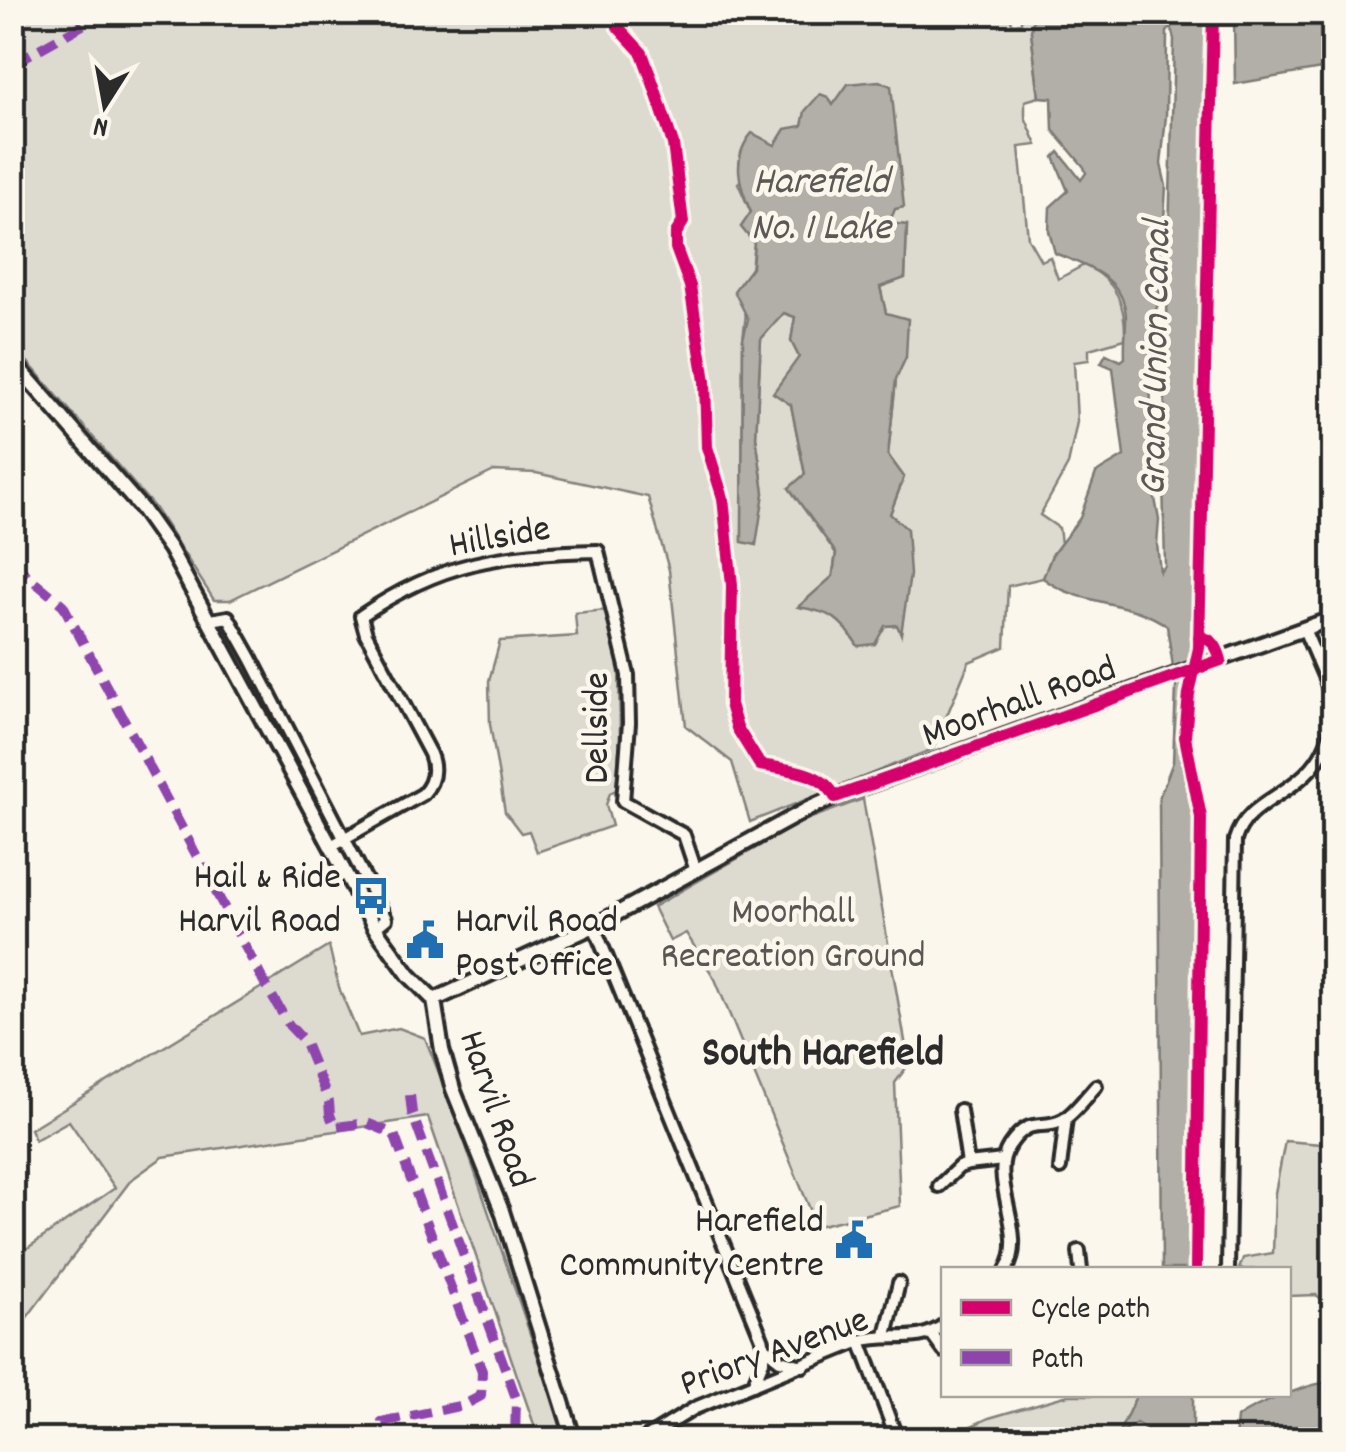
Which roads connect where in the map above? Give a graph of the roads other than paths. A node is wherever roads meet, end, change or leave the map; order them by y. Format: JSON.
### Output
{"nodes":[{"id":1,"x":12,"y":360,"type":"edge"},
{"id":2,"x":598,"y":551,"type":"joint"},
{"id":3,"x":1334,"y":618,"type":"edge"},
{"id":4,"x":211,"y":620,"type":"junction"},
{"id":5,"x":1304,"y":630,"type":"junction"},
{"id":6,"x":1334,"y":713,"type":"edge"},
{"id":7,"x":344,"y":838,"type":"junction"},
{"id":8,"x":331,"y":846,"type":"junction"},
{"id":9,"x":696,"y":870,"type":"junction"},
{"id":10,"x":594,"y":926,"type":"junction"},
{"id":11,"x":375,"y":928,"type":"junction"},
{"id":12,"x":434,"y":1000,"type":"junction"},
{"id":13,"x":1096,"y":1086,"type":"dead end"},
{"id":14,"x":960,"y":1110,"type":"dead end"},
{"id":15,"x":1066,"y":1118,"type":"junction"},
{"id":16,"x":1003,"y":1160,"type":"junction"},
{"id":17,"x":968,"y":1164,"type":"junction"},
{"id":18,"x":1060,"y":1168,"type":"dead end"},
{"id":19,"x":939,"y":1186,"type":"dead end"},
{"id":20,"x":1079,"y":1251,"type":"dead end"},
{"id":21,"x":1007,"y":1267,"type":"edge"},
{"id":22,"x":1082,"y":1267,"type":"edge"},
{"id":23,"x":1228,"y":1267,"type":"edge"},
{"id":24,"x":899,"y":1283,"type":"dead end"},
{"id":25,"x":941,"y":1327,"type":"edge"},
{"id":26,"x":931,"y":1333,"type":"junction"},
{"id":27,"x":886,"y":1336,"type":"junction"},
{"id":28,"x":860,"y":1341,"type":"junction"},
{"id":29,"x":941,"y":1347,"type":"edge"},
{"id":30,"x":765,"y":1348,"type":"junction"},
{"id":31,"x":804,"y":1366,"type":"junction"},
{"id":32,"x":753,"y":1385,"type":"junction"},
{"id":33,"x":894,"y":1431,"type":"dead end"},
{"id":34,"x":574,"y":1440,"type":"edge"},
{"id":35,"x":642,"y":1440,"type":"edge"}],
"edges":[{"from":1,"to":4,"type":"street","name":"Harvil Road"},
{"from":2,"to":7,"type":"street","name":"Hillside"},
{"from":2,"to":9,"type":"street","name":"Dellside"},
{"from":3,"to":5,"type":"street","name":"Moorhall Road"},
{"from":4,"to":7,"type":"street","name":"Harvil Road"},
{"from":4,"to":8,"type":"street","name":"Harvil Road"},
{"from":5,"to":6,"type":"street"},
{"from":5,"to":9,"type":"street","name":"Moorhall Road"},
{"from":6,"to":23,"type":"street"},
{"from":7,"to":8,"type":"street"},
{"from":7,"to":11,"type":"street","name":"Harvil Road"},
{"from":8,"to":11,"type":"street","name":"Harvil Road"},
{"from":9,"to":10,"type":"street","name":"Moorhall Road"},
{"from":10,"to":12,"type":"street","name":"Moorhall Road"},
{"from":10,"to":30,"type":"street"},
{"from":11,"to":12,"type":"street","name":"Harvil Road"},
{"from":12,"to":34,"type":"street","name":"Harvil Road"},
{"from":13,"to":15,"type":"street"},
{"from":14,"to":17,"type":"street"},
{"from":15,"to":16,"type":"street"},
{"from":15,"to":18,"type":"street"},
{"from":16,"to":17,"type":"street"},
{"from":16,"to":21,"type":"street"},
{"from":17,"to":19,"type":"street"},
{"from":20,"to":22,"type":"street"},
{"from":24,"to":27,"type":"street"},
{"from":25,"to":26,"type":"street"},
{"from":26,"to":27,"type":"street","name":"Priory Avenue"},
{"from":26,"to":29,"type":"street"},
{"from":27,"to":28,"type":"street","name":"Priory Avenue"},
{"from":28,"to":31,"type":"street","name":"Priory Avenue"},
{"from":28,"to":33,"type":"street"},
{"from":30,"to":31,"type":"street"},
{"from":30,"to":32,"type":"street"},
{"from":31,"to":32,"type":"street","name":"Priory Avenue"},
{"from":32,"to":35,"type":"street","name":"Priory Avenue"}]}
